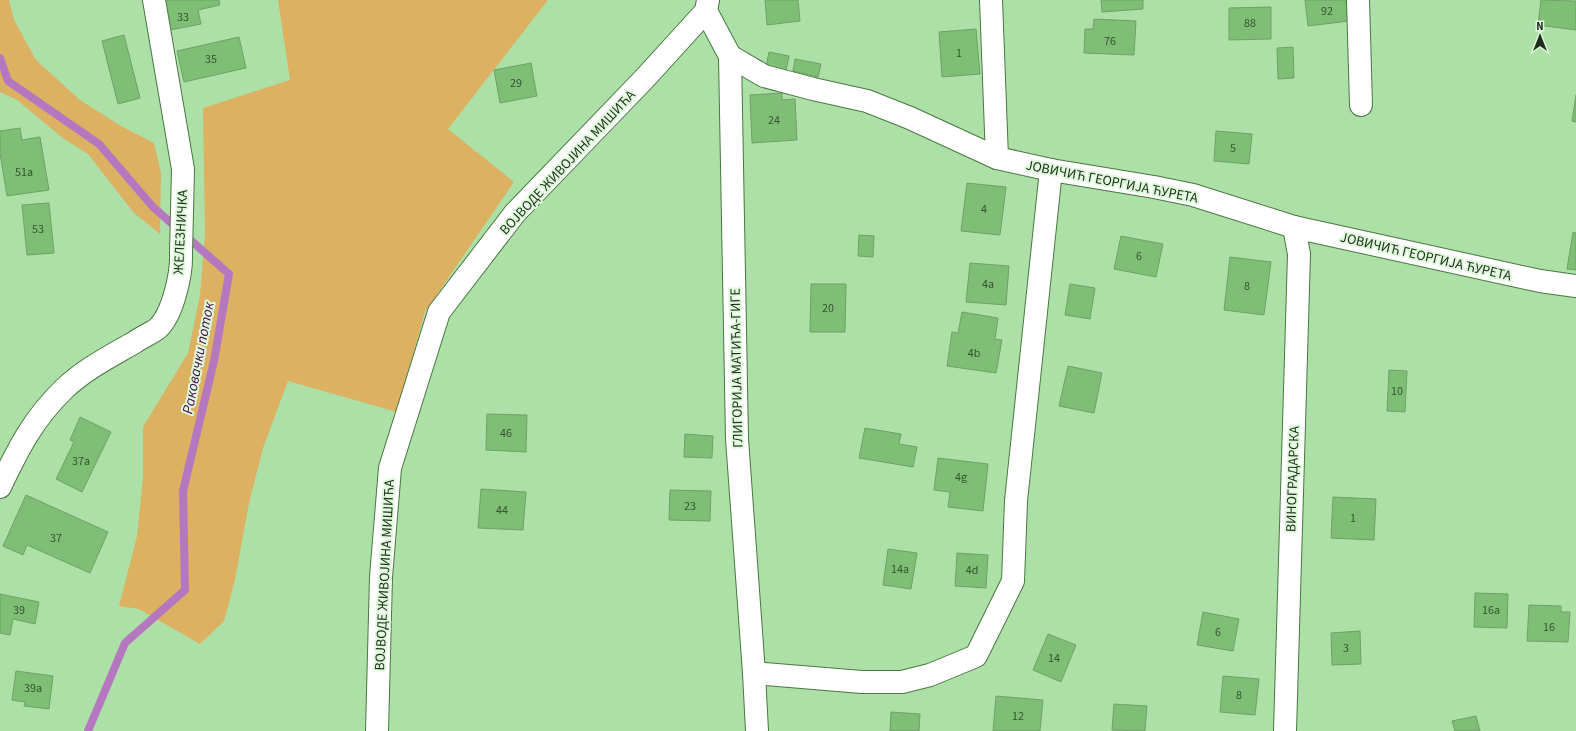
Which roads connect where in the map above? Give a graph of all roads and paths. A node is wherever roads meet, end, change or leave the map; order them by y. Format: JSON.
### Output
{"nodes":[{"id":1,"x":154,"y":0,"type":"edge"},
{"id":2,"x":991,"y":0,"type":"edge"},
{"id":3,"x":1358,"y":0,"type":"edge"},
{"id":4,"x":707,"y":5,"type":"edge"},
{"id":5,"x":730,"y":56,"type":"junction"},
{"id":6,"x":1361,"y":105,"type":"dead end"},
{"id":7,"x":997,"y":158,"type":"junction"},
{"id":8,"x":1051,"y":170,"type":"junction"},
{"id":9,"x":1294,"y":226,"type":"junction"},
{"id":10,"x":1576,"y":286,"type":"edge"},
{"id":11,"x":0,"y":487,"type":"edge"},
{"id":12,"x":754,"y":673,"type":"junction"},
{"id":13,"x":377,"y":731,"type":"edge"},
{"id":14,"x":757,"y":731,"type":"edge"},
{"id":15,"x":1285,"y":731,"type":"edge"}],
"edges":[{"from":1,"to":11,"type":"street","name":"ЖЕЛЕЗНИЧКА"},
{"from":2,"to":7,"type":"street"},
{"from":3,"to":6,"type":"street"},
{"from":4,"to":5,"type":"street","name":"ГЛИГОРИЈА МАТИЋА-ГИГЕ"},
{"from":4,"to":13,"type":"street","name":"ВОЈВОДЕ ЖИВОЈИНА МИШИЋА"},
{"from":5,"to":7,"type":"street","name":"ЈОВИЧИЋ ГЕОРГИЈА ЋУРЕТА"},
{"from":5,"to":12,"type":"street","name":"ГЛИГОРИЈА МАТИЋА-ГИГЕ"},
{"from":7,"to":8,"type":"street","name":"ЈОВИЧИЋ ГЕОРГИЈА ЋУРЕТА"},
{"from":8,"to":9,"type":"street","name":"ЈОВИЧИЋ ГЕОРГИЈА ЋУРЕТА"},
{"from":8,"to":12,"type":"street"},
{"from":9,"to":10,"type":"street","name":"ЈОВИЧИЋ ГЕОРГИЈА ЋУРЕТА"},
{"from":9,"to":15,"type":"street","name":"ВИНОГРАДАРСКА"},
{"from":12,"to":14,"type":"street","name":"ГЛИГОРИЈА МАТИЋА-ГИГЕ"}]}
